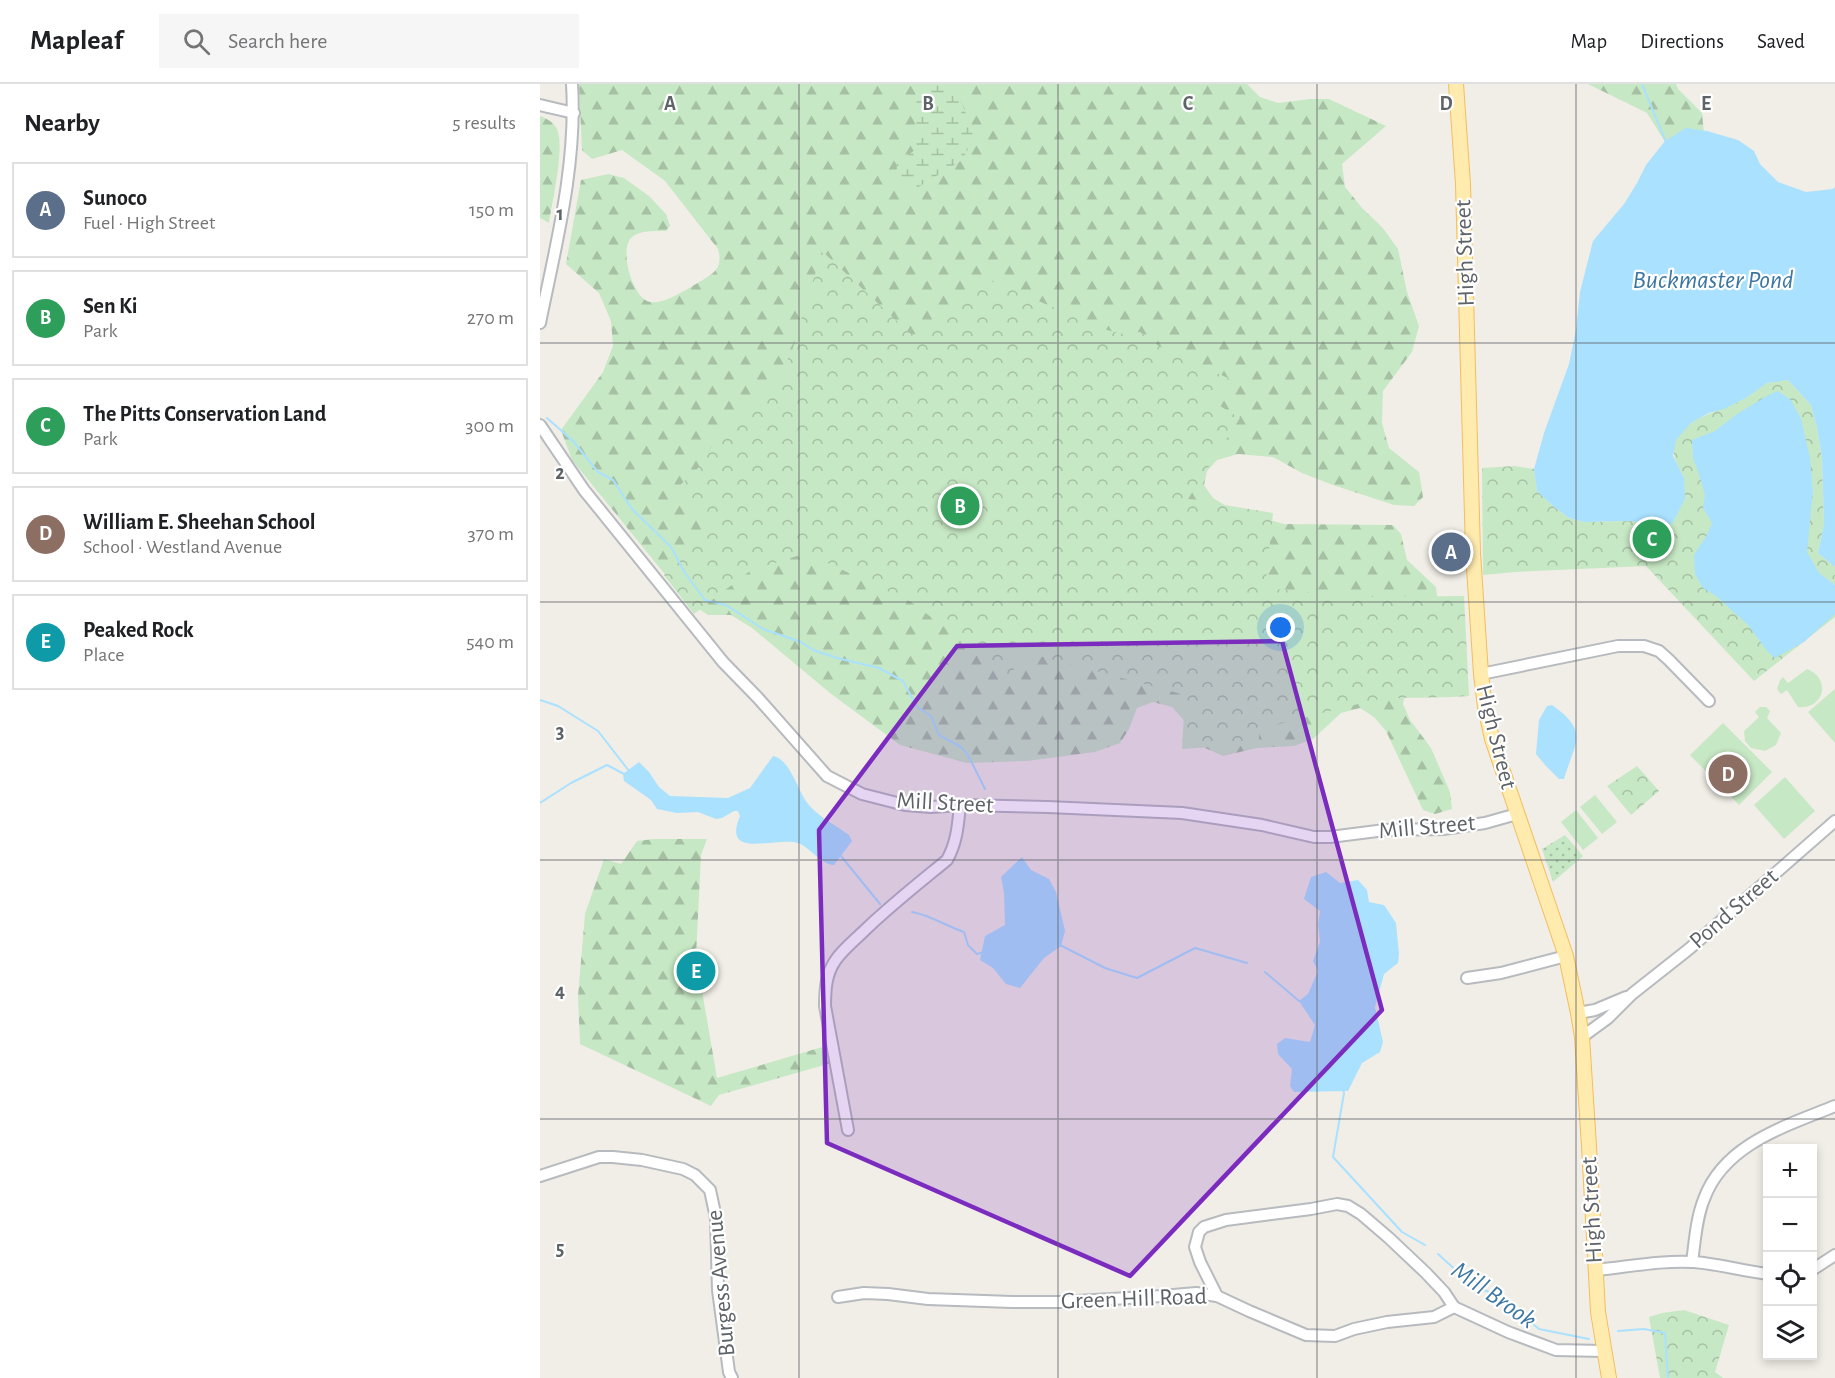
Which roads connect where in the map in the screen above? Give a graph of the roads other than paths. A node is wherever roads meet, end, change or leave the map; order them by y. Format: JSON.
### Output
{"nodes":[{"id":1,"x":572,"y":84,"type":"edge"},
{"id":2,"x":1456,"y":84,"type":"edge"},
{"id":3,"x":540,"y":105,"type":"edge"},
{"id":4,"x":574,"y":113,"type":"junction"},
{"id":5,"x":540,"y":323,"type":"edge"},
{"id":6,"x":540,"y":425,"type":"edge"},
{"id":7,"x":1481,"y":674,"type":"junction"},
{"id":8,"x":1709,"y":701,"type":"dead end"},
{"id":9,"x":960,"y":805,"type":"junction"},
{"id":10,"x":1517,"y":814,"type":"junction"},
{"id":11,"x":1835,"y":821,"type":"edge"},
{"id":12,"x":1566,"y":956,"type":"junction"},
{"id":13,"x":1467,"y":978,"type":"dead end"},
{"id":14,"x":1632,"y":994,"type":"junction"},
{"id":15,"x":1578,"y":1012,"type":"junction"},
{"id":16,"x":1582,"y":1036,"type":"junction"},
{"id":17,"x":1835,"y":1106,"type":"edge"},
{"id":18,"x":848,"y":1130,"type":"dead end"},
{"id":19,"x":540,"y":1176,"type":"edge"},
{"id":20,"x":1835,"y":1255,"type":"edge"},
{"id":21,"x":1692,"y":1262,"type":"junction"},
{"id":22,"x":1817,"y":1267,"type":"edge"},
{"id":23,"x":1596,"y":1270,"type":"junction"},
{"id":24,"x":1763,"y":1273,"type":"edge"},
{"id":25,"x":1217,"y":1296,"type":"junction"},
{"id":26,"x":838,"y":1297,"type":"dead end"},
{"id":27,"x":1454,"y":1307,"type":"junction"},
{"id":28,"x":1604,"y":1351,"type":"junction"},
{"id":29,"x":732,"y":1378,"type":"edge"},
{"id":30,"x":1609,"y":1378,"type":"edge"}],
"edges":[{"from":1,"to":4,"type":"street"},
{"from":2,"to":7,"type":"main road","name":"High Street"},
{"from":3,"to":4,"type":"street"},
{"from":4,"to":5,"type":"street"},
{"from":6,"to":9,"type":"street","name":"Mill Street"},
{"from":7,"to":8,"type":"street"},
{"from":7,"to":10,"type":"main road","name":"High Street"},
{"from":9,"to":10,"type":"street","name":"Mill Street"},
{"from":9,"to":18,"type":"street"},
{"from":10,"to":12,"type":"main road","name":"High Street"},
{"from":11,"to":14,"type":"street","name":"Pond Street"},
{"from":12,"to":13,"type":"street"},
{"from":12,"to":15,"type":"main road","name":"High Street"},
{"from":14,"to":15,"type":"street","name":"Pond Street"},
{"from":14,"to":16,"type":"street","name":"Pond Street"},
{"from":15,"to":16,"type":"main road","name":"High Street"},
{"from":16,"to":23,"type":"main road","name":"High Street"},
{"from":17,"to":21,"type":"street"},
{"from":19,"to":29,"type":"street","name":"Burgess Avenue"},
{"from":20,"to":22,"type":"street"},
{"from":21,"to":23,"type":"street"},
{"from":21,"to":24,"type":"street"},
{"from":23,"to":28,"type":"main road","name":"High Street"},
{"from":25,"to":26,"type":"street","name":"Green Hill Road"},
{"from":25,"to":27,"type":"street","name":"Green Hill Road"},
{"from":25,"to":27,"type":"street"},
{"from":27,"to":28,"type":"street"},
{"from":28,"to":30,"type":"main road","name":"High Street"}]}
